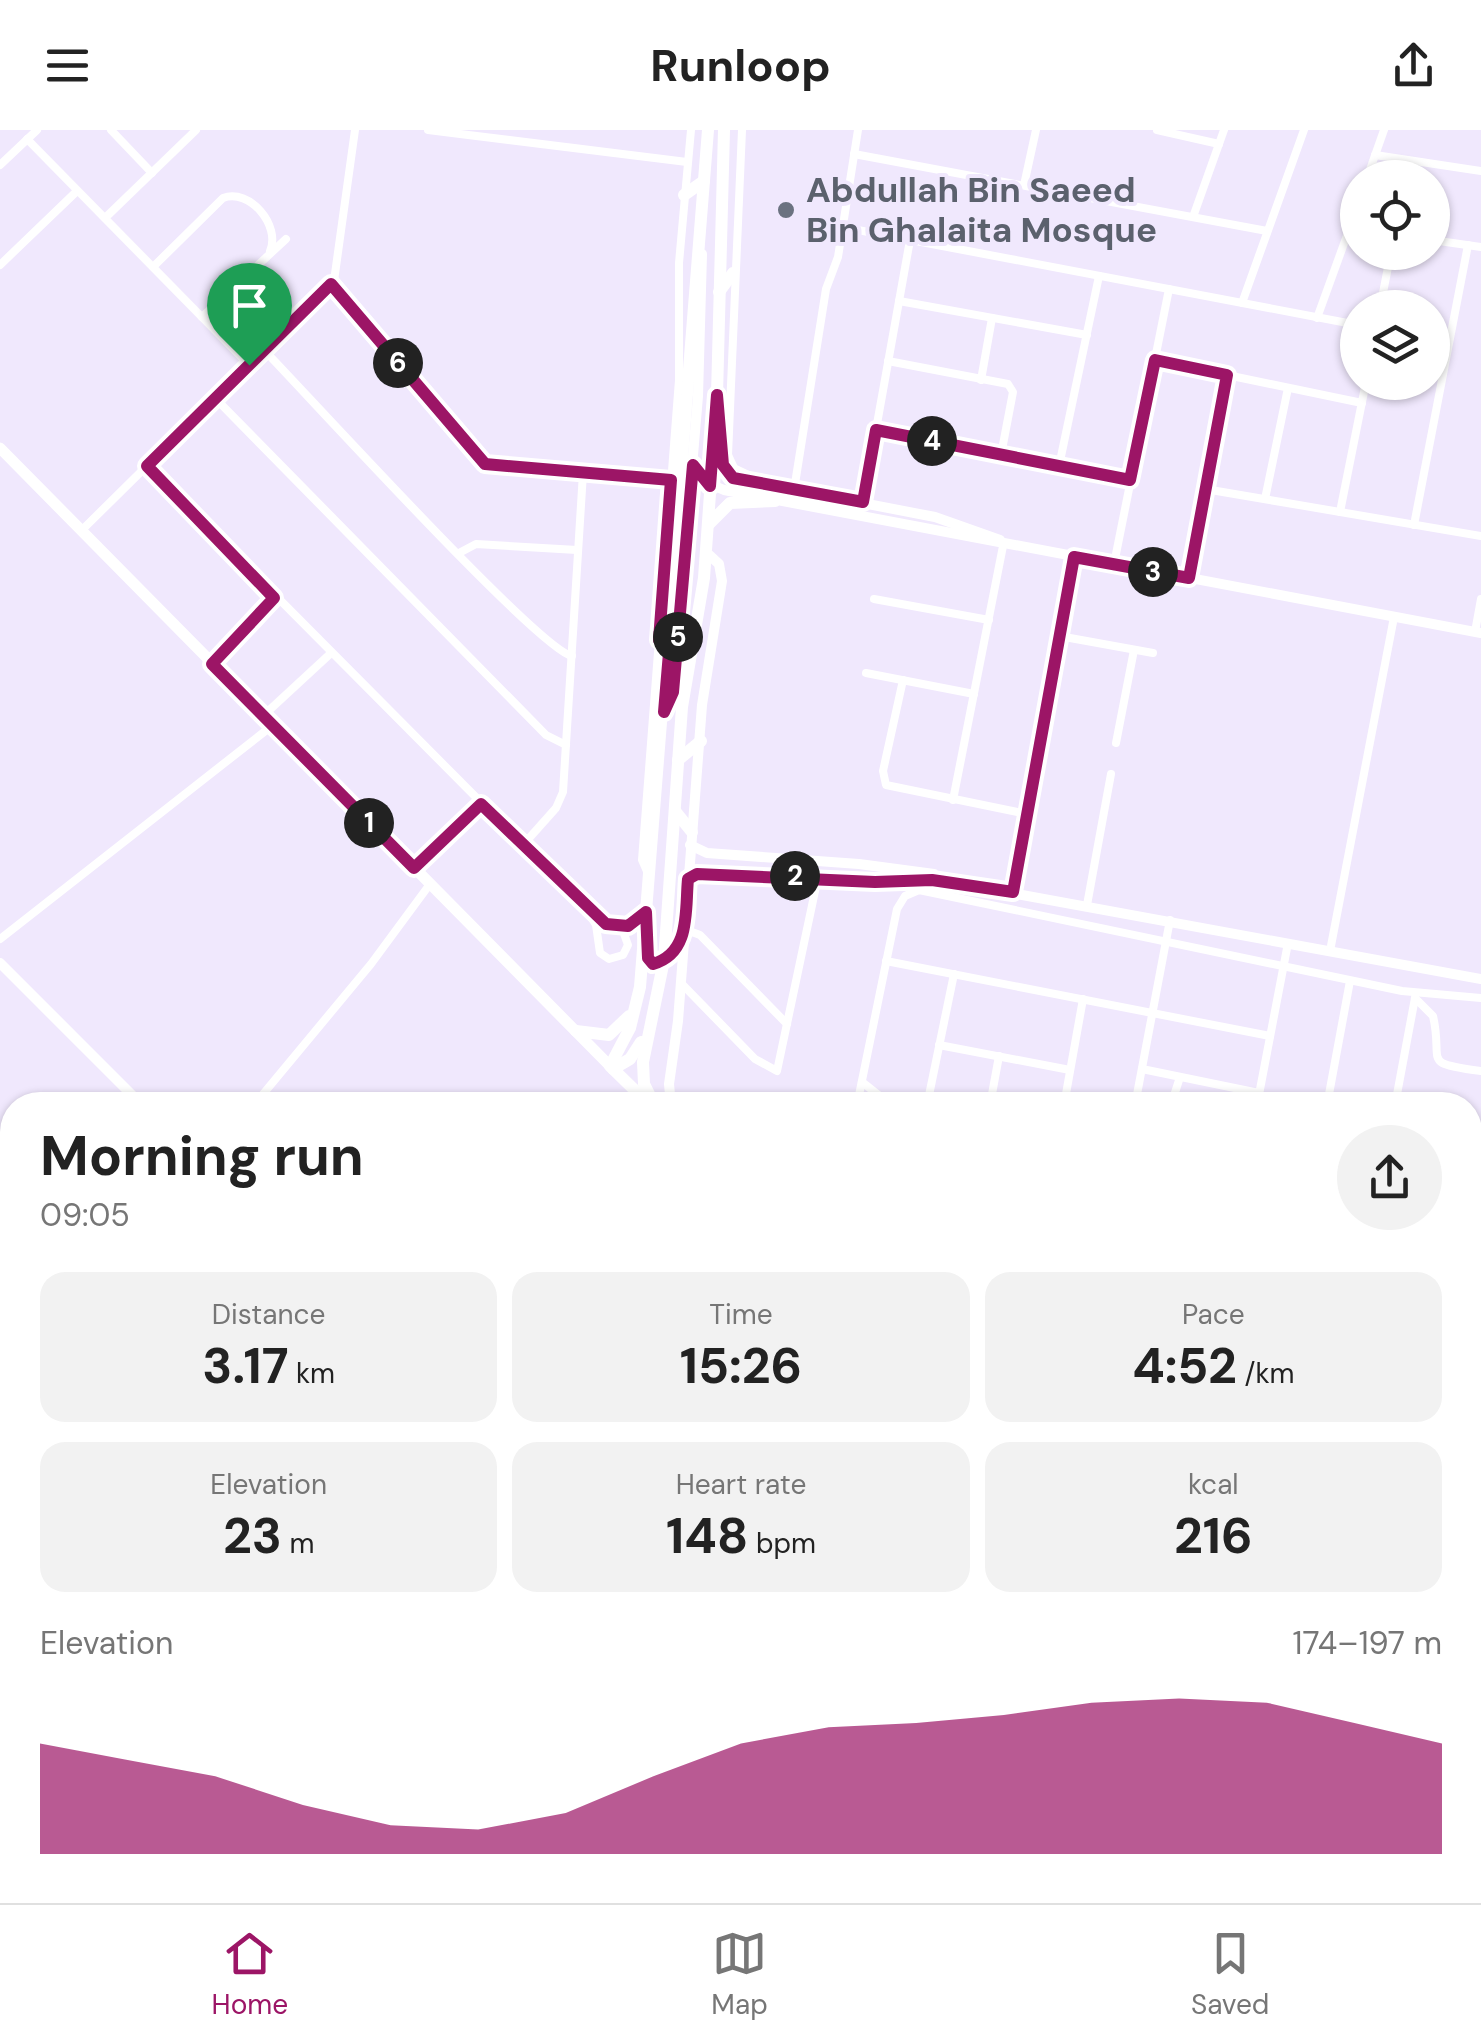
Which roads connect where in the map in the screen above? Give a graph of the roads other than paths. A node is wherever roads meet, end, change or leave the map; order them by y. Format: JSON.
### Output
{"nodes":[{"id":1,"x":36,"y":130,"type":"edge"},
{"id":2,"x":111,"y":130,"type":"edge"},
{"id":3,"x":196,"y":130,"type":"edge"},
{"id":4,"x":356,"y":130,"type":"edge"},
{"id":5,"x":428,"y":130,"type":"edge"},
{"id":6,"x":691,"y":130,"type":"edge"},
{"id":7,"x":708,"y":130,"type":"edge"},
{"id":8,"x":724,"y":130,"type":"edge"},
{"id":9,"x":742,"y":130,"type":"edge"},
{"id":10,"x":858,"y":130,"type":"edge"},
{"id":11,"x":1036,"y":130,"type":"edge"},
{"id":12,"x":1157,"y":130,"type":"edge"},
{"id":13,"x":1224,"y":130,"type":"edge"},
{"id":14,"x":1304,"y":130,"type":"edge"},
{"id":15,"x":1384,"y":130,"type":"edge"},
{"id":16,"x":27,"y":140,"type":"junction"},
{"id":17,"x":1219,"y":144,"type":"junction"},
{"id":18,"x":854,"y":154,"type":"junction"},
{"id":19,"x":1376,"y":155,"type":"junction"},
{"id":20,"x":1374,"y":160,"type":"edge"},
{"id":21,"x":688,"y":162,"type":"junction"},
{"id":22,"x":0,"y":165,"type":"edge"},
{"id":23,"x":1481,"y":171,"type":"edge"},
{"id":24,"x":152,"y":173,"type":"junction"},
{"id":25,"x":704,"y":181,"type":"junction"},
{"id":26,"x":1024,"y":186,"type":"junction"},
{"id":27,"x":77,"y":190,"type":"junction"},
{"id":28,"x":684,"y":195,"type":"junction"},
{"id":29,"x":1193,"y":217,"type":"junction"},
{"id":30,"x":105,"y":218,"type":"junction"},
{"id":31,"x":842,"y":227,"type":"junction"},
{"id":32,"x":1268,"y":231,"type":"junction"},
{"id":33,"x":699,"y":238,"type":"junction"},
{"id":34,"x":286,"y":239,"type":"dead end"},
{"id":35,"x":910,"y":240,"type":"junction"},
{"id":36,"x":1450,"y":242,"type":"edge"},
{"id":37,"x":1468,"y":245,"type":"junction"},
{"id":38,"x":1481,"y":247,"type":"edge"},
{"id":39,"x":270,"y":251,"type":"junction"},
{"id":40,"x":1340,"y":262,"type":"edge"},
{"id":41,"x":0,"y":265,"type":"edge"},
{"id":42,"x":152,"y":267,"type":"junction"},
{"id":43,"x":733,"y":273,"type":"junction"},
{"id":44,"x":1099,"y":276,"type":"junction"},
{"id":45,"x":331,"y":284,"type":"junction"},
{"id":46,"x":1169,"y":289,"type":"junction"},
{"id":47,"x":717,"y":294,"type":"junction"},
{"id":48,"x":899,"y":300,"type":"junction"},
{"id":49,"x":1242,"y":303,"type":"junction"},
{"id":50,"x":678,"y":307,"type":"junction"},
{"id":51,"x":202,"y":317,"type":"junction"},
{"id":52,"x":992,"y":318,"type":"junction"},
{"id":53,"x":1317,"y":318,"type":"junction"},
{"id":54,"x":1340,"y":322,"type":"edge"},
{"id":55,"x":692,"y":323,"type":"junction"},
{"id":56,"x":1086,"y":335,"type":"junction"},
{"id":57,"x":264,"y":350,"type":"junction"},
{"id":58,"x":1155,"y":360,"type":"junction"},
{"id":59,"x":888,"y":361,"type":"junction"},
{"id":60,"x":249,"y":365,"type":"junction"},
{"id":61,"x":1227,"y":375,"type":"junction"},
{"id":62,"x":981,"y":380,"type":"junction"},
{"id":63,"x":1288,"y":388,"type":"junction"},
{"id":64,"x":717,"y":395,"type":"junction"},
{"id":65,"x":215,"y":398,"type":"junction"},
{"id":66,"x":1363,"y":400,"type":"edge"},
{"id":67,"x":1362,"y":403,"type":"junction"},
{"id":68,"x":876,"y":430,"type":"junction"},
{"id":69,"x":0,"y":448,"type":"edge"},
{"id":70,"x":1000,"y":455,"type":"junction"},
{"id":71,"x":693,"y":465,"type":"junction"},
{"id":72,"x":147,"y":466,"type":"junction"},
{"id":73,"x":1059,"y":466,"type":"junction"},
{"id":74,"x":583,"y":473,"type":"junction"},
{"id":75,"x":671,"y":480,"type":"junction"},
{"id":76,"x":1130,"y":480,"type":"junction"},
{"id":77,"x":710,"y":486,"type":"junction"},
{"id":78,"x":1206,"y":489,"type":"junction"},
{"id":79,"x":794,"y":490,"type":"junction"},
{"id":80,"x":777,"y":494,"type":"junction"},
{"id":81,"x":1265,"y":499,"type":"junction"},
{"id":82,"x":863,"y":502,"type":"junction"},
{"id":83,"x":1340,"y":512,"type":"junction"},
{"id":84,"x":1414,"y":525,"type":"junction"},
{"id":85,"x":708,"y":526,"type":"junction"},
{"id":86,"x":81,"y":531,"type":"junction"},
{"id":87,"x":1481,"y":536,"type":"edge"},
{"id":88,"x":1004,"y":546,"type":"junction"},
{"id":89,"x":577,"y":550,"type":"junction"},
{"id":90,"x":1045,"y":551,"type":"junction"},
{"id":91,"x":706,"y":552,"type":"junction"},
{"id":92,"x":459,"y":553,"type":"junction"},
{"id":93,"x":1074,"y":557,"type":"junction"},
{"id":94,"x":1114,"y":564,"type":"junction"},
{"id":95,"x":1189,"y":578,"type":"junction"},
{"id":96,"x":274,"y":598,"type":"junction"},
{"id":97,"x":874,"y":599,"type":"dead end"},
{"id":98,"x":1481,"y":599,"type":"edge"},
{"id":99,"x":1394,"y":617,"type":"junction"},
{"id":100,"x":989,"y":620,"type":"junction"},
{"id":101,"x":1478,"y":633,"type":"edge"},
{"id":102,"x":1059,"y":636,"type":"junction"},
{"id":103,"x":664,"y":641,"type":"junction"},
{"id":104,"x":1134,"y":650,"type":"junction"},
{"id":105,"x":1153,"y":653,"type":"dead end"},
{"id":106,"x":330,"y":654,"type":"junction"},
{"id":107,"x":572,"y":656,"type":"junction"},
{"id":108,"x":212,"y":664,"type":"junction"},
{"id":109,"x":866,"y":672,"type":"dead end"},
{"id":110,"x":903,"y":680,"type":"junction"},
{"id":111,"x":974,"y":694,"type":"junction"},
{"id":112,"x":664,"y":712,"type":"junction"},
{"id":113,"x":268,"y":720,"type":"junction"},
{"id":114,"x":700,"y":741,"type":"junction"},
{"id":115,"x":1116,"y":743,"type":"dead end"},
{"id":116,"x":566,"y":745,"type":"junction"},
{"id":117,"x":678,"y":760,"type":"junction"},
{"id":118,"x":1112,"y":774,"type":"dead end"},
{"id":119,"x":954,"y":800,"type":"junction"},
{"id":120,"x":481,"y":804,"type":"junction"},
{"id":121,"x":675,"y":812,"type":"junction"},
{"id":122,"x":1027,"y":814,"type":"junction"},
{"id":123,"x":691,"y":838,"type":"junction"},
{"id":124,"x":522,"y":845,"type":"junction"},
{"id":125,"x":750,"y":857,"type":"junction"},
{"id":126,"x":414,"y":868,"type":"junction"},
{"id":127,"x":750,"y":875,"type":"junction"},
{"id":128,"x":650,"y":878,"type":"junction"},
{"id":129,"x":818,"y":878,"type":"junction"},
{"id":130,"x":688,"y":879,"type":"junction"},
{"id":131,"x":430,"y":884,"type":"junction"},
{"id":132,"x":978,"y":885,"type":"junction"},
{"id":133,"x":1013,"y":892,"type":"junction"},
{"id":134,"x":578,"y":901,"type":"junction"},
{"id":135,"x":1088,"y":905,"type":"junction"},
{"id":136,"x":646,"y":918,"type":"junction"},
{"id":137,"x":1170,"y":920,"type":"junction"},
{"id":138,"x":616,"y":928,"type":"junction"},
{"id":139,"x":684,"y":936,"type":"junction"},
{"id":140,"x":0,"y":939,"type":"edge"},
{"id":141,"x":1166,"y":942,"type":"junction"},
{"id":142,"x":1288,"y":943,"type":"junction"},
{"id":143,"x":1330,"y":951,"type":"junction"},
{"id":144,"x":642,"y":955,"type":"junction"},
{"id":145,"x":664,"y":960,"type":"junction"},
{"id":146,"x":886,"y":961,"type":"junction"},
{"id":147,"x":0,"y":963,"type":"edge"},
{"id":148,"x":1284,"y":967,"type":"junction"},
{"id":149,"x":954,"y":974,"type":"junction"},
{"id":150,"x":1481,"y":980,"type":"edge"},
{"id":151,"x":1350,"y":981,"type":"junction"},
{"id":152,"x":681,"y":983,"type":"junction"},
{"id":153,"x":1415,"y":996,"type":"junction"},
{"id":154,"x":657,"y":998,"type":"junction"},
{"id":155,"x":1481,"y":998,"type":"edge"},
{"id":156,"x":1082,"y":999,"type":"junction"},
{"id":157,"x":1153,"y":1013,"type":"junction"},
{"id":158,"x":787,"y":1024,"type":"junction"},
{"id":159,"x":576,"y":1031,"type":"junction"},
{"id":160,"x":1270,"y":1036,"type":"junction"},
{"id":161,"x":939,"y":1044,"type":"junction"},
{"id":162,"x":999,"y":1056,"type":"junction"},
{"id":163,"x":611,"y":1067,"type":"junction"},
{"id":164,"x":1142,"y":1069,"type":"junction"},
{"id":165,"x":1070,"y":1070,"type":"junction"},
{"id":166,"x":1481,"y":1072,"type":"edge"},
{"id":167,"x":1180,"y":1076,"type":"junction"},
{"id":168,"x":862,"y":1082,"type":"junction"},
{"id":169,"x":129,"y":1092,"type":"edge"},
{"id":170,"x":265,"y":1092,"type":"edge"},
{"id":171,"x":638,"y":1092,"type":"edge"},
{"id":172,"x":648,"y":1092,"type":"edge"},
{"id":173,"x":670,"y":1092,"type":"edge"},
{"id":174,"x":860,"y":1092,"type":"edge"},
{"id":175,"x":873,"y":1092,"type":"edge"},
{"id":176,"x":930,"y":1092,"type":"edge"},
{"id":177,"x":992,"y":1092,"type":"edge"},
{"id":178,"x":1066,"y":1092,"type":"edge"},
{"id":179,"x":1138,"y":1092,"type":"edge"},
{"id":180,"x":1175,"y":1092,"type":"edge"},
{"id":181,"x":1259,"y":1092,"type":"joint"},
{"id":182,"x":1329,"y":1092,"type":"edge"},
{"id":183,"x":1397,"y":1092,"type":"edge"}],
"edges":[{"from":1,"to":16,"type":"street"},
{"from":2,"to":24,"type":"street"},
{"from":3,"to":24,"type":"street"},
{"from":4,"to":45,"type":"street"},
{"from":5,"to":21,"type":"street"},
{"from":6,"to":21,"type":"street"},
{"from":7,"to":25,"type":"main road"},
{"from":8,"to":47,"type":"main road"},
{"from":9,"to":43,"type":"street"},
{"from":10,"to":18,"type":"street"},
{"from":11,"to":26,"type":"street"},
{"from":12,"to":17,"type":"street"},
{"from":13,"to":17,"type":"street"},
{"from":14,"to":32,"type":"street"},
{"from":15,"to":19,"type":"street"},
{"from":16,"to":22,"type":"street"},
{"from":16,"to":27,"type":"street"},
{"from":17,"to":29,"type":"street"},
{"from":18,"to":26,"type":"street"},
{"from":18,"to":31,"type":"street"},
{"from":19,"to":20,"type":"street"},
{"from":19,"to":23,"type":"street"},
{"from":21,"to":28,"type":"street"},
{"from":24,"to":30,"type":"street"},
{"from":25,"to":28,"type":"main road"},
{"from":25,"to":33,"type":"main road"},
{"from":26,"to":29,"type":"street"},
{"from":27,"to":30,"type":"street"},
{"from":27,"to":41,"type":"street"},
{"from":28,"to":50,"type":"street"},
{"from":29,"to":32,"type":"street"},
{"from":30,"to":42,"type":"street"},
{"from":31,"to":35,"type":"street"},
{"from":31,"to":79,"type":"street"},
{"from":32,"to":49,"type":"street"},
{"from":33,"to":55,"type":"main road"},
{"from":33,"to":71,"type":"street"},
{"from":34,"to":39,"type":"street"},
{"from":35,"to":44,"type":"street"},
{"from":35,"to":48,"type":"street"},
{"from":36,"to":37,"type":"street"},
{"from":37,"to":38,"type":"street"},
{"from":37,"to":84,"type":"street"},
{"from":39,"to":42,"type":"street"},
{"from":39,"to":51,"type":"street"},
{"from":40,"to":53,"type":"street"},
{"from":42,"to":51,"type":"street"},
{"from":43,"to":47,"type":"main road"},
{"from":43,"to":80,"type":"street"},
{"from":44,"to":46,"type":"street"},
{"from":44,"to":56,"type":"street"},
{"from":45,"to":57,"type":"street"},
{"from":45,"to":74,"type":"street"},
{"from":46,"to":49,"type":"street"},
{"from":46,"to":58,"type":"street"},
{"from":47,"to":64,"type":"main road"},
{"from":48,"to":52,"type":"street"},
{"from":48,"to":59,"type":"street"},
{"from":49,"to":53,"type":"street"},
{"from":50,"to":55,"type":"main road"},
{"from":50,"to":75,"type":"street"},
{"from":51,"to":60,"type":"street"},
{"from":52,"to":56,"type":"street"},
{"from":52,"to":62,"type":"street"},
{"from":53,"to":54,"type":"street"},
{"from":55,"to":103,"type":"main road"},
{"from":56,"to":73,"type":"street"},
{"from":57,"to":60,"type":"street"},
{"from":57,"to":92,"type":"street"},
{"from":58,"to":61,"type":"street"},
{"from":58,"to":76,"type":"street"},
{"from":59,"to":62,"type":"street"},
{"from":59,"to":68,"type":"street"},
{"from":60,"to":65,"type":"street"},
{"from":61,"to":63,"type":"street"},
{"from":61,"to":78,"type":"street"},
{"from":62,"to":70,"type":"street"},
{"from":63,"to":67,"type":"street"},
{"from":63,"to":81,"type":"street"},
{"from":64,"to":77,"type":"main road"},
{"from":64,"to":80,"type":"street"},
{"from":65,"to":72,"type":"street"},
{"from":65,"to":116,"type":"street"},
{"from":66,"to":67,"type":"street"},
{"from":67,"to":83,"type":"street"},
{"from":68,"to":70,"type":"street"},
{"from":68,"to":82,"type":"street"},
{"from":69,"to":86,"type":"main road"},
{"from":70,"to":73,"type":"street"},
{"from":71,"to":77,"type":"street"},
{"from":71,"to":112,"type":"street"},
{"from":72,"to":86,"type":"street"},
{"from":72,"to":96,"type":"street"},
{"from":73,"to":76,"type":"street"},
{"from":74,"to":75,"type":"street"},
{"from":74,"to":89,"type":"street"},
{"from":75,"to":103,"type":"street"},
{"from":76,"to":94,"type":"street"},
{"from":77,"to":80,"type":"street"},
{"from":77,"to":85,"type":"main road"},
{"from":78,"to":81,"type":"street"},
{"from":78,"to":95,"type":"street"},
{"from":79,"to":80,"type":"street"},
{"from":79,"to":82,"type":"street"},
{"from":80,"to":85,"type":"main road"},
{"from":80,"to":88,"type":"street"},
{"from":81,"to":83,"type":"street"},
{"from":82,"to":90,"type":"street"},
{"from":83,"to":84,"type":"street"},
{"from":84,"to":87,"type":"street"},
{"from":85,"to":91,"type":"main road"},
{"from":86,"to":108,"type":"main road"},
{"from":88,"to":90,"type":"street"},
{"from":88,"to":100,"type":"street"},
{"from":89,"to":92,"type":"street"},
{"from":89,"to":107,"type":"street"},
{"from":90,"to":93,"type":"street"},
{"from":91,"to":114,"type":"street"},
{"from":91,"to":117,"type":"main road"},
{"from":92,"to":107,"type":"street"},
{"from":93,"to":94,"type":"street"},
{"from":93,"to":102,"type":"street"},
{"from":94,"to":95,"type":"street"},
{"from":95,"to":99,"type":"street"},
{"from":96,"to":106,"type":"street"},
{"from":96,"to":108,"type":"street"},
{"from":97,"to":100,"type":"street"},
{"from":98,"to":101,"type":"street"},
{"from":99,"to":101,"type":"street"},
{"from":99,"to":143,"type":"street"},
{"from":100,"to":111,"type":"street"},
{"from":102,"to":104,"type":"street"},
{"from":102,"to":122,"type":"street"},
{"from":103,"to":112,"type":"main road"},
{"from":103,"to":128,"type":"street"},
{"from":104,"to":105,"type":"street"},
{"from":104,"to":115,"type":"street"},
{"from":106,"to":113,"type":"street"},
{"from":106,"to":120,"type":"street"},
{"from":107,"to":116,"type":"street"},
{"from":108,"to":113,"type":"main road"},
{"from":109,"to":110,"type":"street"},
{"from":110,"to":111,"type":"street"},
{"from":110,"to":119,"type":"street"},
{"from":111,"to":119,"type":"street"},
{"from":112,"to":128,"type":"main road"},
{"from":113,"to":126,"type":"main road"},
{"from":113,"to":140,"type":"street"},
{"from":114,"to":117,"type":"main road"},
{"from":114,"to":123,"type":"street"},
{"from":116,"to":124,"type":"street"},
{"from":117,"to":121,"type":"main road"},
{"from":118,"to":135,"type":"street"},
{"from":119,"to":122,"type":"street"},
{"from":120,"to":124,"type":"street"},
{"from":120,"to":126,"type":"street"},
{"from":121,"to":123,"type":"main road"},
{"from":121,"to":145,"type":"main road"},
{"from":122,"to":133,"type":"street"},
{"from":123,"to":125,"type":"street"},
{"from":123,"to":130,"type":"street"},
{"from":124,"to":134,"type":"street"},
{"from":125,"to":127,"type":"street"},
{"from":125,"to":132,"type":"street"},
{"from":126,"to":131,"type":"main road"},
{"from":127,"to":129,"type":"street"},
{"from":127,"to":130,"type":"street"},
{"from":128,"to":136,"type":"main road"},
{"from":129,"to":132,"type":"street"},
{"from":129,"to":158,"type":"street"},
{"from":130,"to":139,"type":"street"},
{"from":131,"to":159,"type":"main road"},
{"from":131,"to":170,"type":"street"},
{"from":132,"to":133,"type":"street"},
{"from":133,"to":135,"type":"street"},
{"from":134,"to":138,"type":"street"},
{"from":134,"to":138,"type":"street"},
{"from":135,"to":137,"type":"street"},
{"from":136,"to":138,"type":"main road"},
{"from":136,"to":144,"type":"main road"},
{"from":136,"to":145,"type":"main road"},
{"from":137,"to":141,"type":"street"},
{"from":137,"to":142,"type":"street"},
{"from":139,"to":145,"type":"main road"},
{"from":139,"to":152,"type":"street"},
{"from":139,"to":158,"type":"street"},
{"from":141,"to":146,"type":"street"},
{"from":141,"to":148,"type":"street"},
{"from":141,"to":157,"type":"street"},
{"from":142,"to":143,"type":"street"},
{"from":142,"to":148,"type":"street"},
{"from":143,"to":150,"type":"street"},
{"from":144,"to":159,"type":"main road"},
{"from":144,"to":163,"type":"main road"},
{"from":145,"to":154,"type":"main road"},
{"from":146,"to":149,"type":"street"},
{"from":146,"to":168,"type":"street"},
{"from":147,"to":169,"type":"street"},
{"from":148,"to":151,"type":"street"},
{"from":148,"to":160,"type":"street"},
{"from":149,"to":156,"type":"street"},
{"from":149,"to":161,"type":"street"},
{"from":151,"to":153,"type":"street"},
{"from":151,"to":182,"type":"street"},
{"from":152,"to":158,"type":"street"},
{"from":152,"to":173,"type":"street"},
{"from":153,"to":155,"type":"street"},
{"from":153,"to":166,"type":"street"},
{"from":153,"to":183,"type":"street"},
{"from":154,"to":163,"type":"main road"},
{"from":154,"to":172,"type":"main road"},
{"from":156,"to":157,"type":"street"},
{"from":156,"to":165,"type":"street"},
{"from":157,"to":160,"type":"street"},
{"from":157,"to":164,"type":"street"},
{"from":159,"to":163,"type":"main road"},
{"from":160,"to":181,"type":"street"},
{"from":161,"to":162,"type":"street"},
{"from":161,"to":176,"type":"street"},
{"from":162,"to":165,"type":"street"},
{"from":162,"to":177,"type":"street"},
{"from":163,"to":171,"type":"main road"},
{"from":164,"to":167,"type":"street"},
{"from":164,"to":179,"type":"street"},
{"from":165,"to":178,"type":"street"},
{"from":167,"to":180,"type":"street"},
{"from":167,"to":181,"type":"street"},
{"from":168,"to":174,"type":"street"},
{"from":168,"to":175,"type":"street"}]}
